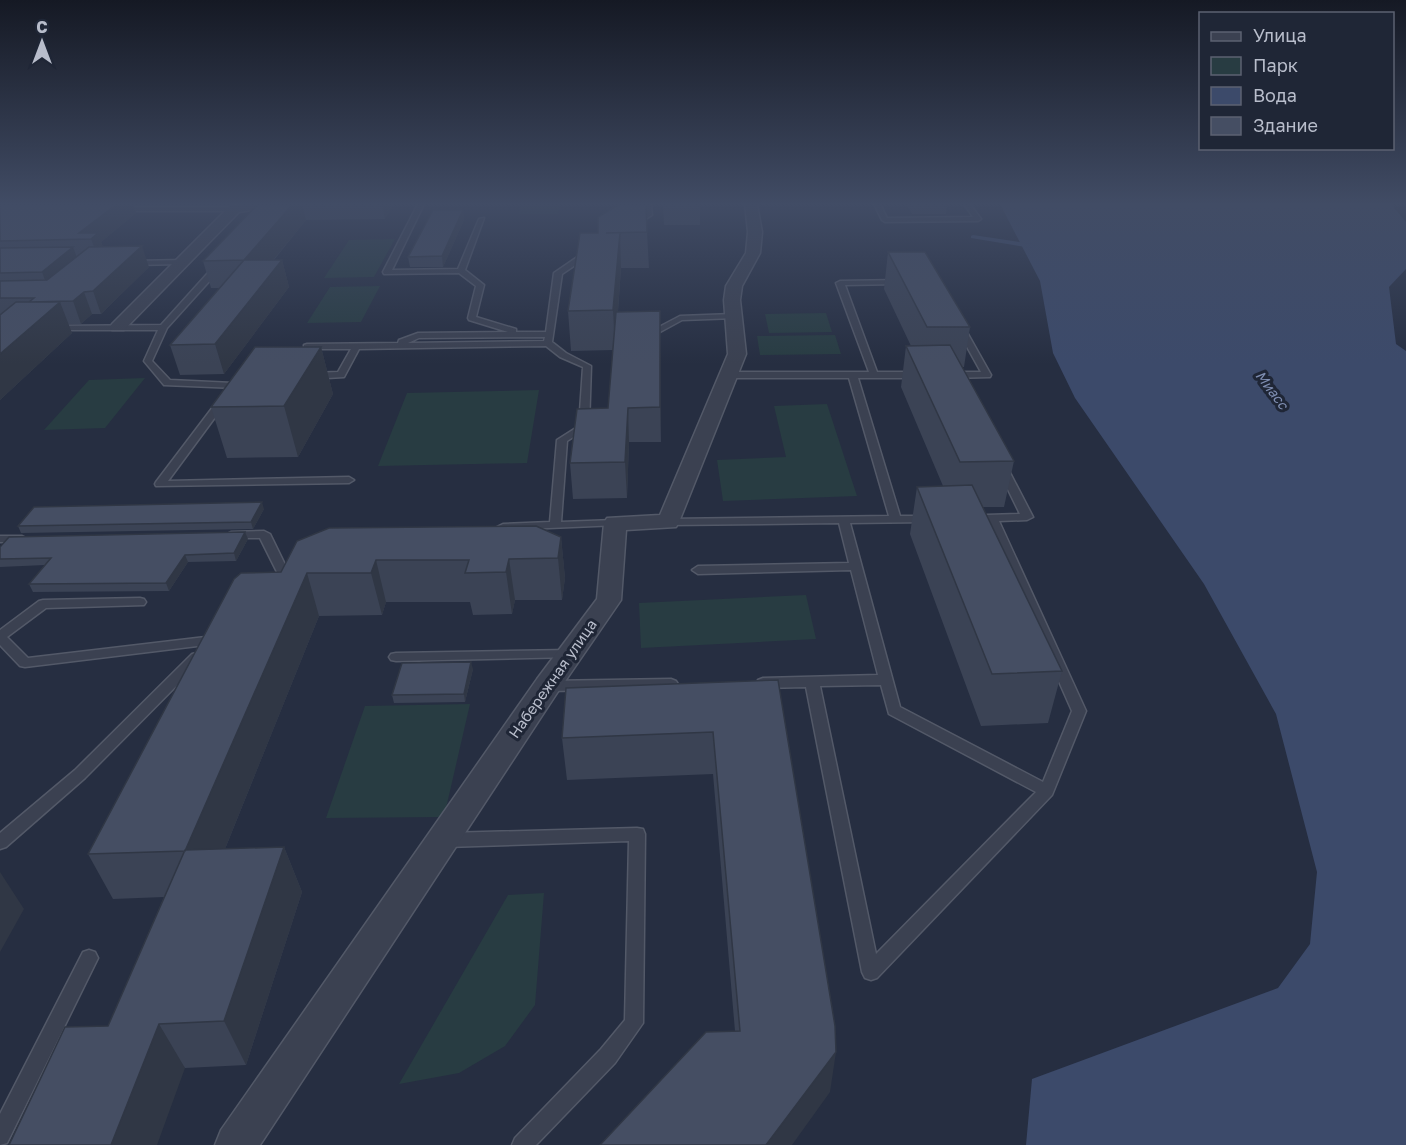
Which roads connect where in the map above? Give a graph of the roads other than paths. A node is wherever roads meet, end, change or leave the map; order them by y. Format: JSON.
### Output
{"nodes":[{"id":1,"x":187,"y":257,"type":"edge"},
{"id":2,"x":227,"y":257,"type":"edge"},
{"id":3,"x":394,"y":257,"type":"edge"},
{"id":4,"x":466,"y":257,"type":"edge"},
{"id":5,"x":582,"y":257,"type":"edge"},
{"id":6,"x":750,"y":257,"type":"edge"},
{"id":7,"x":182,"y":262,"type":"junction"},
{"id":8,"x":128,"y":263,"type":"edge"},
{"id":9,"x":461,"y":271,"type":"junction"},
{"id":10,"x":911,"y":282,"type":"edge"},
{"id":11,"x":733,"y":316,"type":"junction"},
{"id":12,"x":958,"y":323,"type":"edge"},
{"id":13,"x":118,"y":327,"type":"junction"},
{"id":14,"x":163,"y":327,"type":"junction"},
{"id":15,"x":49,"y":328,"type":"edge"},
{"id":16,"x":523,"y":334,"type":"junction"},
{"id":17,"x":549,"y":338,"type":"junction"},
{"id":18,"x":637,"y":340,"type":"edge"},
{"id":19,"x":392,"y":346,"type":"junction"},
{"id":20,"x":306,"y":347,"type":"edge"},
{"id":21,"x":356,"y":347,"type":"junction"},
{"id":22,"x":728,"y":375,"type":"junction"},
{"id":23,"x":853,"y":375,"type":"junction"},
{"id":24,"x":874,"y":375,"type":"junction"},
{"id":25,"x":933,"y":375,"type":"edge"},
{"id":26,"x":296,"y":376,"type":"edge"},
{"id":27,"x":240,"y":377,"type":"edge"},
{"id":28,"x":954,"y":378,"type":"edge"},
{"id":29,"x":233,"y":386,"type":"junction"},
{"id":30,"x":997,"y":456,"type":"edge"},
{"id":31,"x":349,"y":480,"type":"dead end"},
{"id":32,"x":971,"y":518,"type":"edge"},
{"id":33,"x":992,"y":518,"type":"junction"},
{"id":34,"x":895,"y":519,"type":"junction"},
{"id":35,"x":938,"y":519,"type":"edge"},
{"id":36,"x":844,"y":520,"type":"junction"},
{"id":37,"x":668,"y":522,"type":"junction"},
{"id":38,"x":615,"y":523,"type":"junction"},
{"id":39,"x":555,"y":524,"type":"junction"},
{"id":40,"x":486,"y":528,"type":"edge"},
{"id":41,"x":222,"y":535,"type":"edge"},
{"id":42,"x":35,"y":538,"type":"edge"},
{"id":43,"x":0,"y":539,"type":"edge"},
{"id":44,"x":856,"y":566,"type":"junction"},
{"id":45,"x":698,"y":570,"type":"dead end"},
{"id":46,"x":286,"y":579,"type":"edge"},
{"id":47,"x":140,"y":602,"type":"dead end"},
{"id":48,"x":0,"y":637,"type":"edge"},
{"id":49,"x":570,"y":654,"type":"junction"},
{"id":50,"x":396,"y":657,"type":"dead end"},
{"id":51,"x":885,"y":680,"type":"junction"},
{"id":52,"x":812,"y":682,"type":"junction"},
{"id":53,"x":743,"y":683,"type":"edge"},
{"id":54,"x":686,"y":684,"type":"edge"},
{"id":55,"x":547,"y":686,"type":"junction"},
{"id":56,"x":1047,"y":791,"type":"junction"},
{"id":57,"x":444,"y":840,"type":"junction"},
{"id":58,"x":0,"y":842,"type":"edge"},
{"id":59,"x":89,"y":958,"type":"dead end"},
{"id":60,"x":0,"y":1136,"type":"edge"},
{"id":61,"x":236,"y":1145,"type":"edge"},
{"id":62,"x":522,"y":1145,"type":"edge"}],
"edges":[{"from":1,"to":7,"type":"street"},
{"from":2,"to":14,"type":"lane"},
{"from":3,"to":9,"type":"lane"},
{"from":4,"to":9,"type":"lane"},
{"from":5,"to":17,"type":"lane"},
{"from":6,"to":11,"type":"street"},
{"from":7,"to":8,"type":"lane"},
{"from":7,"to":13,"type":"street"},
{"from":9,"to":16,"type":"lane"},
{"from":10,"to":24,"type":"lane"},
{"from":11,"to":18,"type":"lane"},
{"from":11,"to":22,"type":"street"},
{"from":12,"to":28,"type":"lane"},
{"from":13,"to":14,"type":"lane"},
{"from":13,"to":15,"type":"lane"},
{"from":14,"to":29,"type":"lane"},
{"from":16,"to":17,"type":"lane"},
{"from":16,"to":19,"type":"lane"},
{"from":17,"to":19,"type":"lane"},
{"from":17,"to":39,"type":"lane"},
{"from":19,"to":21,"type":"lane"},
{"from":20,"to":21,"type":"lane"},
{"from":21,"to":26,"type":"lane"},
{"from":22,"to":23,"type":"lane"},
{"from":22,"to":37,"type":"street"},
{"from":23,"to":24,"type":"lane"},
{"from":23,"to":34,"type":"lane"},
{"from":24,"to":25,"type":"lane"},
{"from":27,"to":29,"type":"lane"},
{"from":29,"to":31,"type":"lane"},
{"from":30,"to":33,"type":"lane"},
{"from":32,"to":33,"type":"lane"},
{"from":33,"to":56,"type":"lane"},
{"from":34,"to":35,"type":"lane"},
{"from":34,"to":36,"type":"lane"},
{"from":36,"to":37,"type":"lane"},
{"from":36,"to":44,"type":"lane"},
{"from":37,"to":38,"type":"street"},
{"from":38,"to":39,"type":"lane"},
{"from":38,"to":49,"type":"street","name":"Набережная улица"},
{"from":39,"to":40,"type":"lane"},
{"from":41,"to":46,"type":"lane"},
{"from":42,"to":43,"type":"lane"},
{"from":44,"to":45,"type":"lane"},
{"from":44,"to":51,"type":"lane"},
{"from":47,"to":48,"type":"lane"},
{"from":48,"to":58,"type":"lane"},
{"from":49,"to":50,"type":"lane"},
{"from":49,"to":55,"type":"street","name":"Набережная улица"},
{"from":51,"to":52,"type":"lane"},
{"from":51,"to":56,"type":"lane"},
{"from":52,"to":53,"type":"lane"},
{"from":52,"to":56,"type":"lane"},
{"from":54,"to":55,"type":"lane"},
{"from":55,"to":57,"type":"street","name":"Набережная улица"},
{"from":57,"to":61,"type":"street","name":"Набережная улица"},
{"from":57,"to":62,"type":"lane"},
{"from":59,"to":60,"type":"lane"}]}
